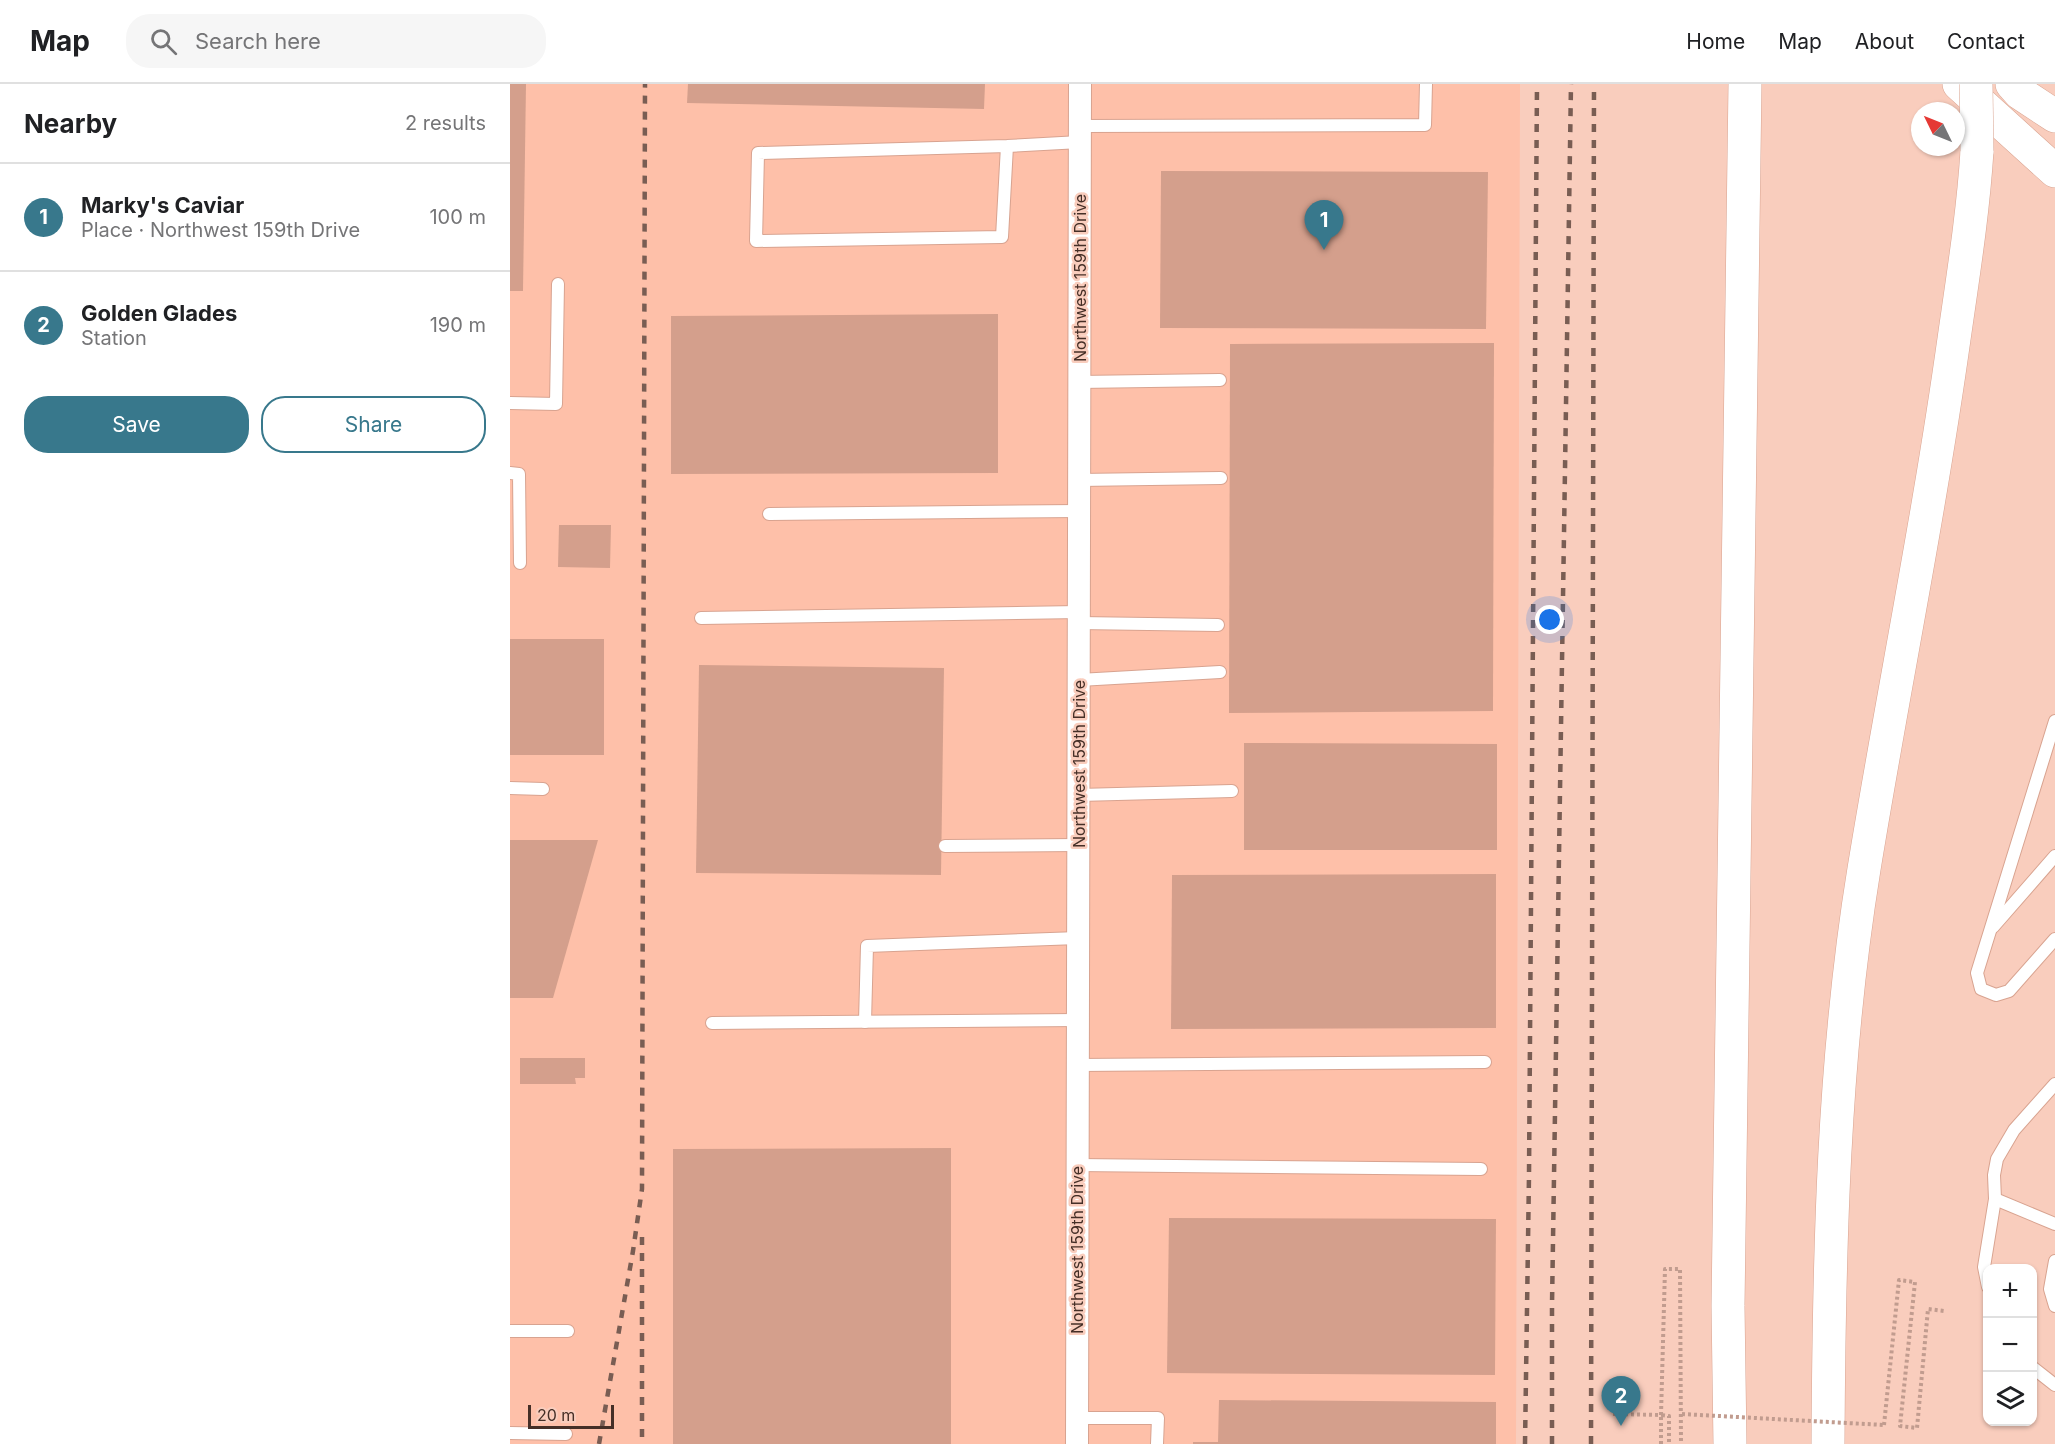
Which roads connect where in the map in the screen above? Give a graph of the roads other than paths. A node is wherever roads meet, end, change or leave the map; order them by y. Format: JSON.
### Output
{"nodes":[{"id":1,"x":1080,"y":84,"type":"edge"},
{"id":2,"x":1426,"y":84,"type":"edge"},
{"id":3,"x":1745,"y":84,"type":"edge"},
{"id":4,"x":1959,"y":84,"type":"edge"},
{"id":5,"x":1976,"y":84,"type":"edge"},
{"id":6,"x":2012,"y":84,"type":"edge"},
{"id":7,"x":2055,"y":116,"type":"edge"},
{"id":8,"x":1080,"y":134,"type":"junction"},
{"id":9,"x":1006,"y":146,"type":"junction"},
{"id":10,"x":2055,"y":171,"type":"edge"},
{"id":11,"x":558,"y":284,"type":"dead end"},
{"id":12,"x":1220,"y":380,"type":"dead end"},
{"id":13,"x":1079,"y":382,"type":"junction"},
{"id":14,"x":510,"y":403,"type":"edge"},
{"id":15,"x":510,"y":473,"type":"edge"},
{"id":16,"x":1221,"y":478,"type":"dead end"},
{"id":17,"x":1079,"y":480,"type":"junction"},
{"id":18,"x":1079,"y":511,"type":"junction"},
{"id":19,"x":769,"y":514,"type":"dead end"},
{"id":20,"x":520,"y":563,"type":"dead end"},
{"id":21,"x":701,"y":618,"type":"dead end"},
{"id":22,"x":1079,"y":618,"type":"junction"},
{"id":23,"x":1218,"y":625,"type":"dead end"},
{"id":24,"x":1220,"y":672,"type":"dead end"},
{"id":25,"x":1079,"y":680,"type":"junction"},
{"id":26,"x":2055,"y":721,"type":"edge"},
{"id":27,"x":510,"y":788,"type":"edge"},
{"id":28,"x":543,"y":789,"type":"dead end"},
{"id":29,"x":1232,"y":791,"type":"dead end"},
{"id":30,"x":1079,"y":795,"type":"junction"},
{"id":31,"x":1078,"y":845,"type":"junction"},
{"id":32,"x":945,"y":846,"type":"dead end"},
{"id":33,"x":2055,"y":856,"type":"edge"},
{"id":34,"x":1991,"y":931,"type":"junction"},
{"id":35,"x":1078,"y":938,"type":"junction"},
{"id":36,"x":2055,"y":939,"type":"edge"},
{"id":37,"x":1078,"y":1020,"type":"junction"},
{"id":38,"x":864,"y":1022,"type":"junction"},
{"id":39,"x":712,"y":1023,"type":"dead end"},
{"id":40,"x":1485,"y":1062,"type":"dead end"},
{"id":41,"x":1078,"y":1065,"type":"junction"},
{"id":42,"x":2055,"y":1084,"type":"edge"},
{"id":43,"x":1077,"y":1165,"type":"junction"},
{"id":44,"x":1482,"y":1169,"type":"dead end"},
{"id":45,"x":1995,"y":1199,"type":"junction"},
{"id":46,"x":2055,"y":1224,"type":"edge"},
{"id":47,"x":2055,"y":1261,"type":"edge"},
{"id":48,"x":1984,"y":1264,"type":"edge"},
{"id":49,"x":2055,"y":1306,"type":"edge"},
{"id":50,"x":510,"y":1331,"type":"edge"},
{"id":51,"x":568,"y":1332,"type":"dead end"},
{"id":52,"x":2037,"y":1371,"type":"edge"},
{"id":53,"x":2055,"y":1385,"type":"edge"},
{"id":54,"x":1077,"y":1418,"type":"junction"},
{"id":55,"x":510,"y":1433,"type":"edge"},
{"id":56,"x":566,"y":1434,"type":"dead end"},
{"id":57,"x":1077,"y":1444,"type":"edge"},
{"id":58,"x":1157,"y":1444,"type":"edge"},
{"id":59,"x":1730,"y":1444,"type":"edge"},
{"id":60,"x":1828,"y":1444,"type":"edge"}],
"edges":[{"from":1,"to":8,"type":"street","name":"Northwest 159th Drive"},
{"from":2,"to":8,"type":"lane"},
{"from":3,"to":59,"type":"main road"},
{"from":4,"to":10,"type":"main road"},
{"from":5,"to":60,"type":"main road","bridge":true},
{"from":6,"to":7,"type":"main road"},
{"from":8,"to":9,"type":"lane"},
{"from":8,"to":13,"type":"street","name":"Northwest 159th Drive"},
{"from":9,"to":9,"type":"lane"},
{"from":11,"to":14,"type":"lane"},
{"from":12,"to":13,"type":"lane"},
{"from":13,"to":17,"type":"street","name":"Northwest 159th Drive"},
{"from":15,"to":20,"type":"lane"},
{"from":16,"to":17,"type":"lane"},
{"from":17,"to":18,"type":"street","name":"Northwest 159th Drive"},
{"from":18,"to":19,"type":"lane"},
{"from":18,"to":22,"type":"street","name":"Northwest 159th Drive"},
{"from":21,"to":22,"type":"lane"},
{"from":22,"to":23,"type":"lane"},
{"from":22,"to":25,"type":"street","name":"Northwest 159th Drive"},
{"from":24,"to":25,"type":"lane"},
{"from":25,"to":30,"type":"street","name":"Northwest 159th Drive"},
{"from":26,"to":34,"type":"lane"},
{"from":27,"to":28,"type":"lane"},
{"from":29,"to":30,"type":"lane"},
{"from":30,"to":31,"type":"street","name":"Northwest 159th Drive"},
{"from":31,"to":32,"type":"lane"},
{"from":31,"to":35,"type":"street","name":"Northwest 159th Drive"},
{"from":33,"to":34,"type":"lane"},
{"from":34,"to":36,"type":"lane"},
{"from":35,"to":37,"type":"street","name":"Northwest 159th Drive"},
{"from":35,"to":38,"type":"lane"},
{"from":37,"to":38,"type":"lane"},
{"from":37,"to":41,"type":"street","name":"Northwest 159th Drive"},
{"from":38,"to":39,"type":"lane"},
{"from":40,"to":41,"type":"lane"},
{"from":41,"to":43,"type":"street","name":"Northwest 159th Drive"},
{"from":42,"to":45,"type":"lane"},
{"from":43,"to":44,"type":"lane"},
{"from":43,"to":54,"type":"street","name":"Northwest 159th Drive"},
{"from":45,"to":46,"type":"lane"},
{"from":45,"to":48,"type":"lane"},
{"from":47,"to":49,"type":"lane"},
{"from":50,"to":51,"type":"lane"},
{"from":52,"to":53,"type":"lane"},
{"from":54,"to":57,"type":"street","name":"Northwest 159th Drive"},
{"from":54,"to":58,"type":"lane"},
{"from":55,"to":56,"type":"lane"}]}
